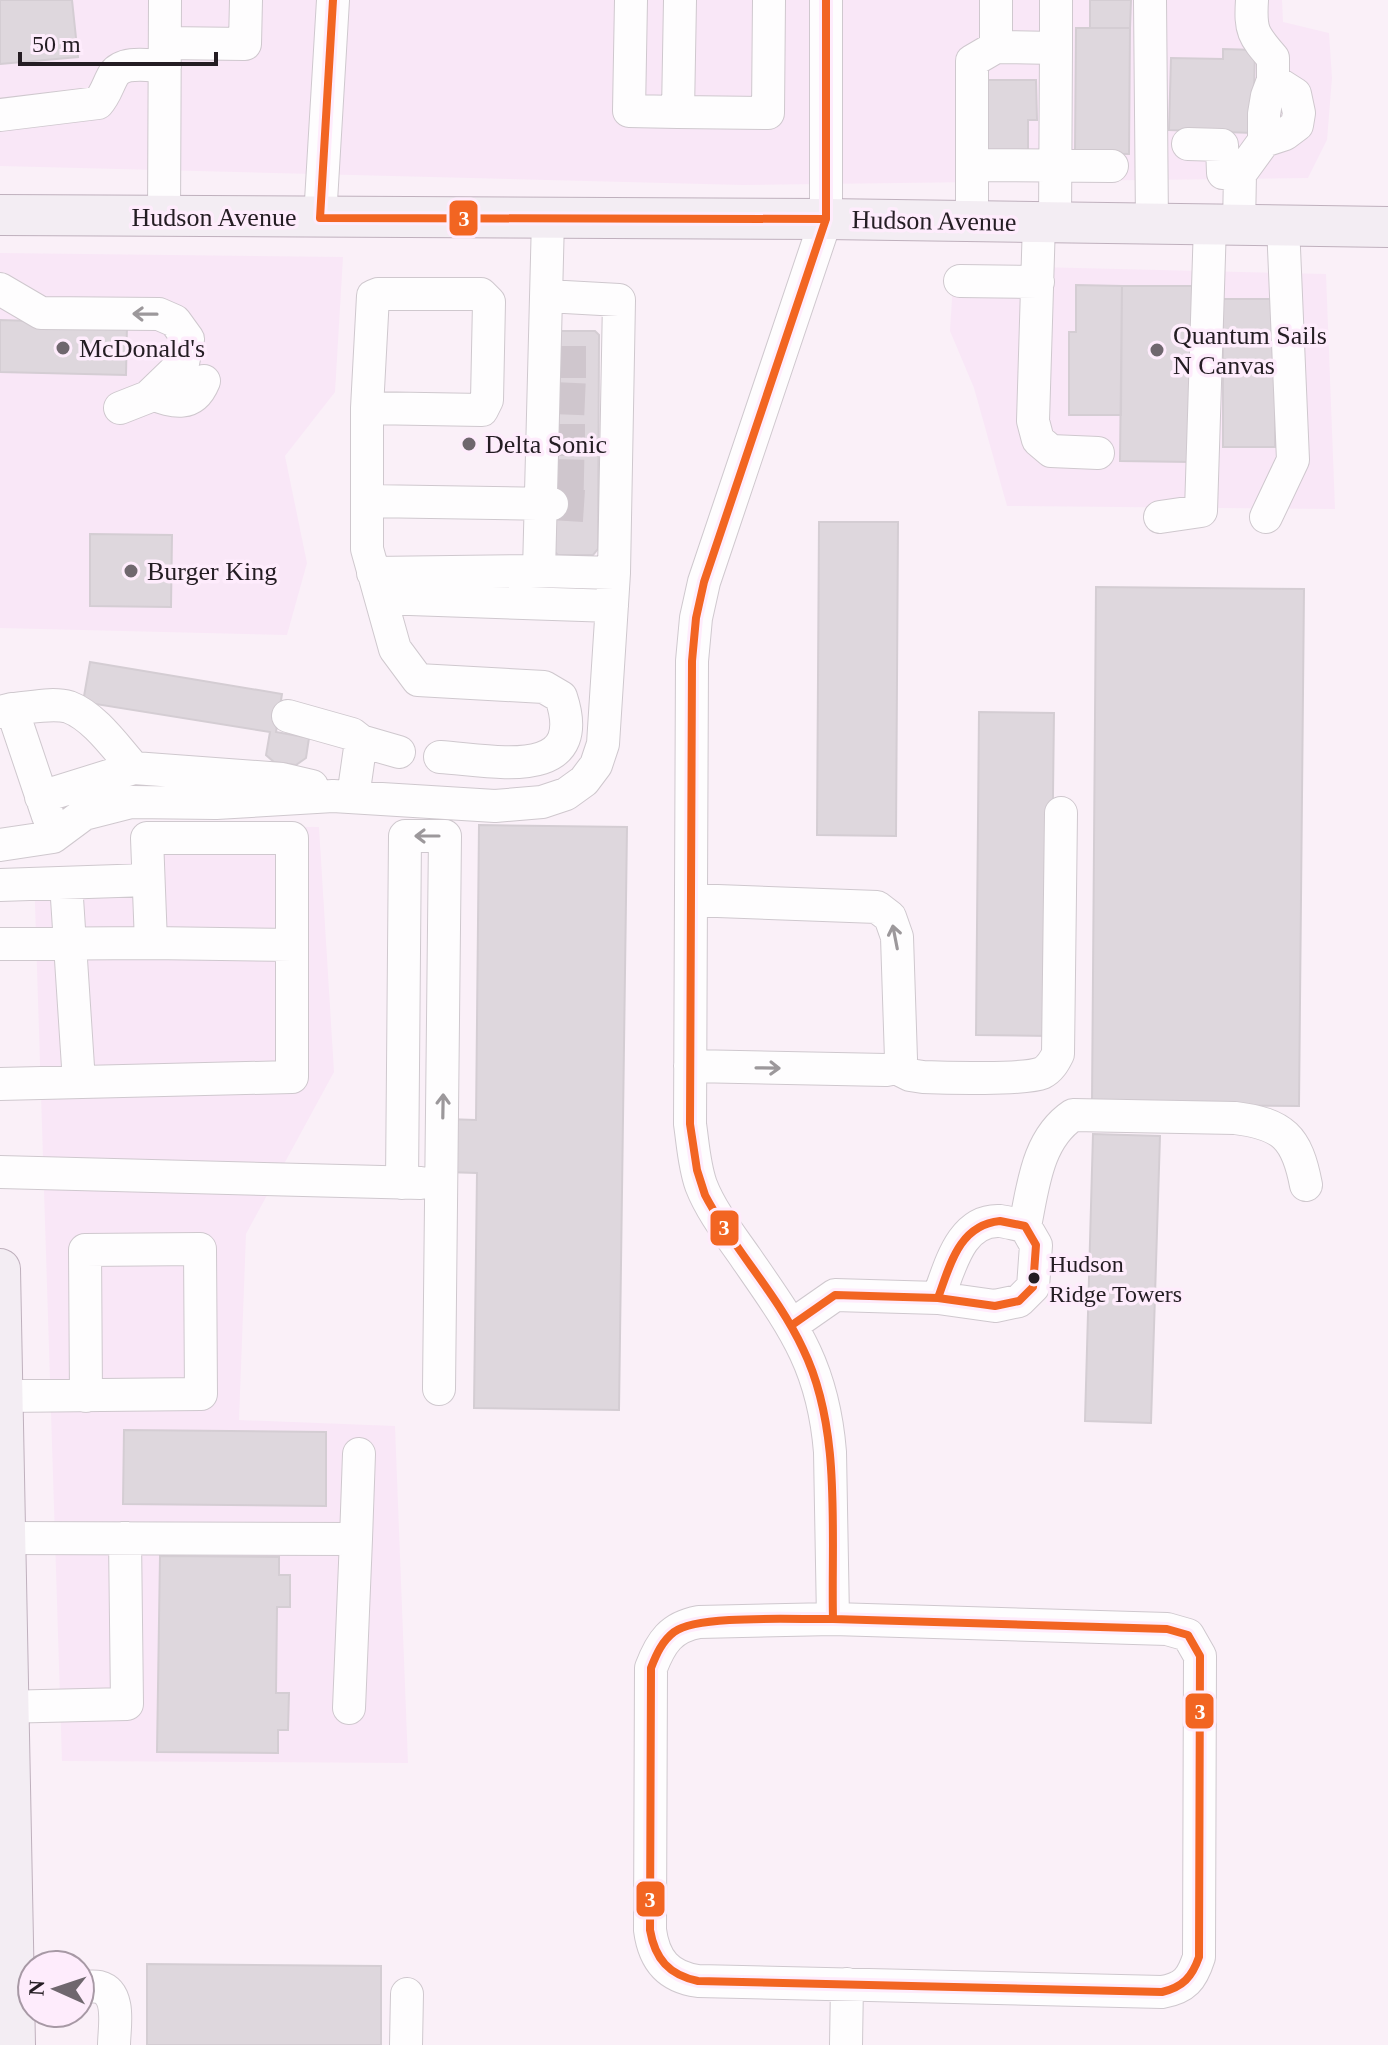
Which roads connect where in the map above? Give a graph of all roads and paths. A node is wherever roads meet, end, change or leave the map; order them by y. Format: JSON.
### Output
{"nodes":[{"id":1,"x":165,"y":0,"type":"edge"},
{"id":2,"x":246,"y":0,"type":"edge"},
{"id":3,"x":333,"y":0,"type":"edge"},
{"id":4,"x":631,"y":0,"type":"edge"},
{"id":5,"x":680,"y":0,"type":"edge"},
{"id":6,"x":769,"y":0,"type":"edge"},
{"id":7,"x":826,"y":0,"type":"edge"},
{"id":8,"x":996,"y":0,"type":"edge"},
{"id":9,"x":1056,"y":0,"type":"edge"},
{"id":10,"x":1150,"y":0,"type":"edge"},
{"id":11,"x":1252,"y":0,"type":"edge"},
{"id":12,"x":996,"y":47,"type":"junction"},
{"id":13,"x":1056,"y":48,"type":"junction"},
{"id":14,"x":165,"y":55,"type":"junction"},
{"id":15,"x":678,"y":112,"type":"junction"},
{"id":16,"x":0,"y":115,"type":"edge"},
{"id":17,"x":1188,"y":144,"type":"dead end"},
{"id":18,"x":973,"y":165,"type":"junction"},
{"id":19,"x":1055,"y":165,"type":"junction"},
{"id":20,"x":1112,"y":166,"type":"dead end"},
{"id":21,"x":1240,"y":174,"type":"junction"},
{"id":22,"x":0,"y":215,"type":"edge"},
{"id":23,"x":164,"y":217,"type":"junction"},
{"id":24,"x":320,"y":218,"type":"junction"},
{"id":25,"x":548,"y":219,"type":"junction"},
{"id":26,"x":826,"y":219,"type":"junction"},
{"id":27,"x":972,"y":221,"type":"junction"},
{"id":28,"x":1047,"y":222,"type":"junction"},
{"id":29,"x":1152,"y":224,"type":"junction"},
{"id":30,"x":1225,"y":225,"type":"junction"},
{"id":31,"x":1283,"y":225,"type":"junction"},
{"id":32,"x":1388,"y":227,"type":"edge"},
{"id":33,"x":960,"y":281,"type":"dead end"},
{"id":34,"x":1038,"y":282,"type":"junction"},
{"id":35,"x":0,"y":289,"type":"edge"},
{"id":36,"x":547,"y":296,"type":"junction"},
{"id":37,"x":120,"y":408,"type":"dead end"},
{"id":38,"x":367,"y":408,"type":"junction"},
{"id":39,"x":1098,"y":453,"type":"dead end"},
{"id":40,"x":548,"y":489,"type":"junction"},
{"id":41,"x":367,"y":501,"type":"junction"},
{"id":42,"x":1160,"y":517,"type":"dead end"},
{"id":43,"x":1266,"y":517,"type":"dead end"},
{"id":44,"x":539,"y":571,"type":"junction"},
{"id":45,"x":614,"y":573,"type":"junction"},
{"id":46,"x":377,"y":585,"type":"junction"},
{"id":47,"x":612,"y":606,"type":"junction"},
{"id":48,"x":6,"y":711,"type":"edge"},
{"id":49,"x":288,"y":716,"type":"dead end"},
{"id":50,"x":361,"y":741,"type":"junction"},
{"id":51,"x":399,"y":752,"type":"dead end"},
{"id":52,"x":440,"y":757,"type":"dead end"},
{"id":53,"x":134,"y":768,"type":"junction"},
{"id":54,"x":343,"y":796,"type":"junction"},
{"id":55,"x":41,"y":797,"type":"junction"},
{"id":56,"x":1061,"y":813,"type":"dead end"},
{"id":57,"x":53,"y":837,"type":"junction"},
{"id":58,"x":0,"y":845,"type":"edge"},
{"id":59,"x":147,"y":880,"type":"junction"},
{"id":60,"x":66,"y":883,"type":"junction"},
{"id":61,"x":0,"y":885,"type":"edge"},
{"id":62,"x":691,"y":900,"type":"junction"},
{"id":63,"x":71,"y":943,"type":"junction"},
{"id":64,"x":151,"y":943,"type":"junction"},
{"id":65,"x":0,"y":944,"type":"edge"},
{"id":66,"x":292,"y":945,"type":"junction"},
{"id":67,"x":690,"y":1066,"type":"junction"},
{"id":68,"x":896,"y":1068,"type":"junction"},
{"id":69,"x":79,"y":1082,"type":"junction"},
{"id":70,"x":0,"y":1084,"type":"edge"},
{"id":71,"x":0,"y":1172,"type":"edge"},
{"id":72,"x":402,"y":1183,"type":"junction"},
{"id":73,"x":442,"y":1184,"type":"junction"},
{"id":74,"x":1306,"y":1185,"type":"dead end"},
{"id":75,"x":1025,"y":1226,"type":"junction"},
{"id":76,"x":0,"y":1269,"type":"edge"},
{"id":77,"x":938,"y":1298,"type":"junction"},
{"id":78,"x":792,"y":1325,"type":"junction"},
{"id":79,"x":439,"y":1389,"type":"dead end"},
{"id":80,"x":3,"y":1396,"type":"junction"},
{"id":81,"x":86,"y":1396,"type":"junction"},
{"id":82,"x":2,"y":1451,"type":"edge"},
{"id":83,"x":359,"y":1454,"type":"dead end"},
{"id":84,"x":5,"y":1538,"type":"junction"},
{"id":85,"x":125,"y":1538,"type":"junction"},
{"id":86,"x":356,"y":1539,"type":"junction"},
{"id":87,"x":833,"y":1619,"type":"junction"},
{"id":88,"x":4,"y":1646,"type":"edge"},
{"id":89,"x":4,"y":1707,"type":"edge"},
{"id":90,"x":349,"y":1708,"type":"dead end"},
{"id":91,"x":20,"y":1949,"type":"edge"},
{"id":92,"x":847,"y":1984,"type":"junction"},
{"id":93,"x":96,"y":1987,"type":"edge"},
{"id":94,"x":407,"y":1994,"type":"dead end"},
{"id":95,"x":114,"y":2045,"type":"edge"},
{"id":96,"x":406,"y":2045,"type":"edge"},
{"id":97,"x":846,"y":2045,"type":"edge"}],
"edges":[{"from":1,"to":14,"type":"street"},
{"from":2,"to":14,"type":"street"},
{"from":3,"to":24,"type":"street"},
{"from":4,"to":15,"type":"street"},
{"from":5,"to":15,"type":"street"},
{"from":6,"to":15,"type":"street"},
{"from":7,"to":26,"type":"street"},
{"from":8,"to":12,"type":"street"},
{"from":9,"to":13,"type":"street"},
{"from":10,"to":29,"type":"street"},
{"from":11,"to":21,"type":"street"},
{"from":12,"to":13,"type":"street"},
{"from":12,"to":18,"type":"street"},
{"from":13,"to":19,"type":"street"},
{"from":14,"to":16,"type":"street"},
{"from":14,"to":23,"type":"street"},
{"from":17,"to":21,"type":"street"},
{"from":18,"to":19,"type":"street"},
{"from":18,"to":27,"type":"street"},
{"from":19,"to":20,"type":"street"},
{"from":19,"to":28,"type":"street"},
{"from":21,"to":30,"type":"street"},
{"from":22,"to":23,"type":"main road","name":"Hudson Avenue"},
{"from":23,"to":24,"type":"main road","name":"Hudson Avenue"},
{"from":24,"to":25,"type":"main road","name":"Hudson Avenue"},
{"from":25,"to":26,"type":"main road","name":"Hudson Avenue"},
{"from":25,"to":36,"type":"street"},
{"from":26,"to":27,"type":"main road","name":"Hudson Avenue"},
{"from":26,"to":62,"type":"street"},
{"from":27,"to":28,"type":"main road","name":"Hudson Avenue"},
{"from":28,"to":29,"type":"main road","name":"Hudson Avenue"},
{"from":28,"to":34,"type":"street"},
{"from":29,"to":30,"type":"main road","name":"Hudson Avenue"},
{"from":30,"to":31,"type":"main road","name":"Hudson Avenue"},
{"from":30,"to":42,"type":"street"},
{"from":31,"to":32,"type":"main road","name":"Hudson Avenue"},
{"from":31,"to":43,"type":"street"},
{"from":33,"to":34,"type":"street"},
{"from":34,"to":39,"type":"street"},
{"from":37,"to":35,"type":"street","one_way":true},
{"from":36,"to":40,"type":"street"},
{"from":36,"to":45,"type":"street"},
{"from":38,"to":38,"type":"street"},
{"from":38,"to":41,"type":"street"},
{"from":40,"to":41,"type":"street"},
{"from":40,"to":44,"type":"street"},
{"from":41,"to":46,"type":"street"},
{"from":44,"to":45,"type":"street"},
{"from":44,"to":46,"type":"street"},
{"from":45,"to":47,"type":"street"},
{"from":46,"to":47,"type":"street"},
{"from":46,"to":52,"type":"street"},
{"from":47,"to":54,"type":"street"},
{"from":48,"to":53,"type":"street"},
{"from":48,"to":55,"type":"street"},
{"from":49,"to":50,"type":"street"},
{"from":50,"to":51,"type":"street"},
{"from":50,"to":54,"type":"street"},
{"from":53,"to":54,"type":"street"},
{"from":53,"to":55,"type":"street"},
{"from":54,"to":57,"type":"street"},
{"from":55,"to":57,"type":"street"},
{"from":56,"to":68,"type":"street"},
{"from":57,"to":58,"type":"street"},
{"from":59,"to":60,"type":"street"},
{"from":59,"to":64,"type":"street"},
{"from":59,"to":66,"type":"street"},
{"from":60,"to":61,"type":"street"},
{"from":60,"to":63,"type":"street"},
{"from":62,"to":67,"type":"street"},
{"from":68,"to":62,"type":"street","one_way":true},
{"from":63,"to":64,"type":"street"},
{"from":63,"to":65,"type":"street"},
{"from":63,"to":69,"type":"street"},
{"from":64,"to":66,"type":"street"},
{"from":66,"to":69,"type":"street"},
{"from":67,"to":68,"type":"street","one_way":true},
{"from":67,"to":78,"type":"street"},
{"from":69,"to":70,"type":"street"},
{"from":71,"to":72,"type":"street"},
{"from":72,"to":73,"type":"street"},
{"from":73,"to":72,"type":"street","one_way":true},
{"from":73,"to":79,"type":"street"},
{"from":74,"to":75,"type":"street"},
{"from":75,"to":77,"type":"street"},
{"from":75,"to":77,"type":"street"},
{"from":76,"to":80,"type":"main road"},
{"from":77,"to":78,"type":"street"},
{"from":78,"to":87,"type":"street"},
{"from":80,"to":81,"type":"street"},
{"from":80,"to":82,"type":"main road"},
{"from":81,"to":81,"type":"street"},
{"from":82,"to":84,"type":"main road"},
{"from":83,"to":86,"type":"street"},
{"from":84,"to":85,"type":"street"},
{"from":84,"to":88,"type":"main road"},
{"from":85,"to":86,"type":"street"},
{"from":85,"to":89,"type":"street"},
{"from":86,"to":90,"type":"street"},
{"from":87,"to":92,"type":"street"},
{"from":87,"to":92,"type":"street"},
{"from":88,"to":89,"type":"main road"},
{"from":89,"to":91,"type":"main road"},
{"from":92,"to":97,"type":"street"},
{"from":93,"to":95,"type":"street"},
{"from":94,"to":96,"type":"street"}]}
